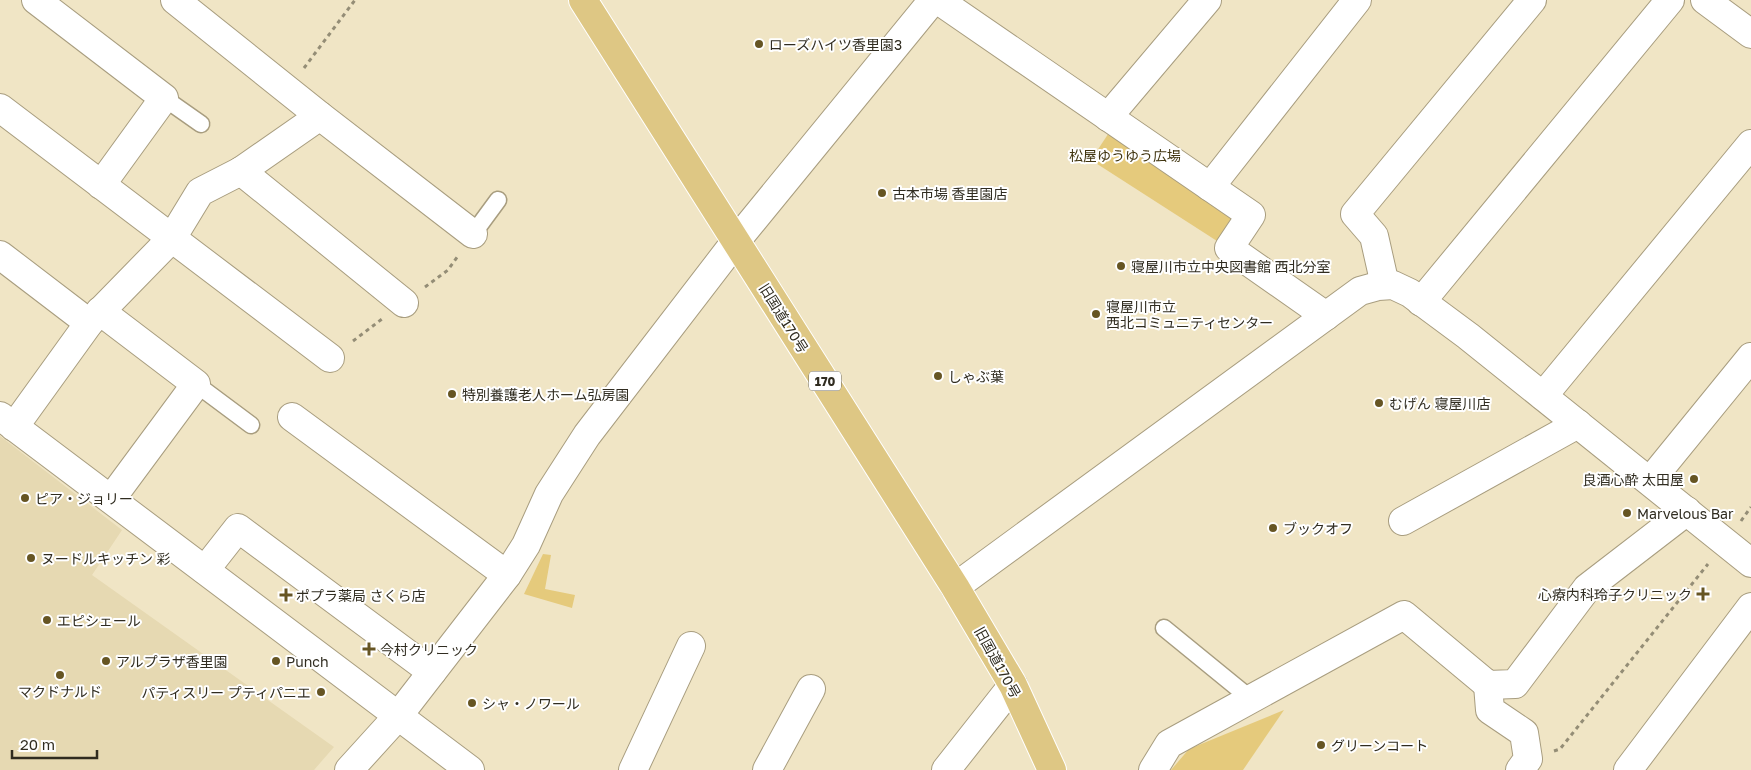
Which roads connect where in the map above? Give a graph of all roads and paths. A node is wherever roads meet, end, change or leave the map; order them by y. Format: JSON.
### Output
{"nodes":[{"id":1,"x":36,"y":0,"type":"edge"},
{"id":2,"x":175,"y":0,"type":"edge"},
{"id":3,"x":355,"y":0,"type":"edge"},
{"id":4,"x":583,"y":0,"type":"edge"},
{"id":5,"x":933,"y":0,"type":"edge"},
{"id":6,"x":938,"y":0,"type":"edge"},
{"id":7,"x":1207,"y":0,"type":"edge"},
{"id":8,"x":1357,"y":0,"type":"edge"},
{"id":9,"x":1532,"y":0,"type":"edge"},
{"id":10,"x":1670,"y":0,"type":"edge"},
{"id":11,"x":1705,"y":0,"type":"edge"},
{"id":12,"x":1751,"y":34,"type":"edge"},
{"id":13,"x":287,"y":91,"type":"junction"},
{"id":14,"x":164,"y":98,"type":"junction"},
{"id":15,"x":0,"y":108,"type":"edge"},
{"id":16,"x":320,"y":116,"type":"junction"},
{"id":17,"x":1108,"y":117,"type":"junction"},
{"id":18,"x":201,"y":124,"type":"dead end"},
{"id":19,"x":1751,"y":144,"type":"edge"},
{"id":20,"x":241,"y":171,"type":"junction"},
{"id":21,"x":102,"y":184,"type":"junction"},
{"id":22,"x":1210,"y":187,"type":"junction"},
{"id":23,"x":498,"y":200,"type":"dead end"},
{"id":24,"x":473,"y":234,"type":"joint"},
{"id":25,"x":172,"y":238,"type":"junction"},
{"id":26,"x":736,"y":241,"type":"junction"},
{"id":27,"x":0,"y":255,"type":"edge"},
{"id":28,"x":1385,"y":285,"type":"junction"},
{"id":29,"x":1421,"y":302,"type":"junction"},
{"id":30,"x":404,"y":303,"type":"dead end"},
{"id":31,"x":1326,"y":316,"type":"junction"},
{"id":32,"x":95,"y":317,"type":"junction"},
{"id":33,"x":1751,"y":357,"type":"edge"},
{"id":34,"x":330,"y":358,"type":"dead end"},
{"id":35,"x":196,"y":384,"type":"junction"},
{"id":36,"x":1543,"y":396,"type":"junction"},
{"id":37,"x":292,"y":417,"type":"dead end"},
{"id":38,"x":7,"y":421,"type":"edge"},
{"id":39,"x":1578,"y":424,"type":"junction"},
{"id":40,"x":251,"y":425,"type":"dead end"},
{"id":41,"x":1650,"y":481,"type":"junction"},
{"id":42,"x":111,"y":499,"type":"junction"},
{"id":43,"x":1687,"y":512,"type":"junction"},
{"id":44,"x":1403,"y":521,"type":"dead end"},
{"id":45,"x":1725,"y":542,"type":"junction"},
{"id":46,"x":1751,"y":563,"type":"edge"},
{"id":47,"x":205,"y":570,"type":"junction"},
{"id":48,"x":507,"y":575,"type":"junction"},
{"id":49,"x":955,"y":587,"type":"junction"},
{"id":50,"x":1751,"y":607,"type":"edge"},
{"id":51,"x":1164,"y":628,"type":"dead end"},
{"id":52,"x":691,"y":646,"type":"dead end"},
{"id":53,"x":432,"y":672,"type":"junction"},
{"id":54,"x":1013,"y":685,"type":"junction"},
{"id":55,"x":1488,"y":686,"type":"junction"},
{"id":56,"x":811,"y":689,"type":"dead end"},
{"id":57,"x":1251,"y":699,"type":"junction"},
{"id":58,"x":398,"y":716,"type":"junction"},
{"id":59,"x":1524,"y":764,"type":"edge"},
{"id":60,"x":349,"y":770,"type":"edge"},
{"id":61,"x":470,"y":770,"type":"edge"},
{"id":62,"x":633,"y":770,"type":"edge"},
{"id":63,"x":767,"y":770,"type":"edge"},
{"id":64,"x":946,"y":770,"type":"edge"},
{"id":65,"x":1052,"y":770,"type":"edge"},
{"id":66,"x":1153,"y":770,"type":"edge"},
{"id":67,"x":1628,"y":770,"type":"edge"}],
"edges":[{"from":1,"to":14,"type":"street"},
{"from":2,"to":13,"type":"street"},
{"from":3,"to":13,"type":"path"},
{"from":4,"to":26,"type":"highway","name":"旧国道170号","number":"170"},
{"from":5,"to":26,"type":"street"},
{"from":6,"to":17,"type":"street"},
{"from":7,"to":17,"type":"street"},
{"from":8,"to":22,"type":"street"},
{"from":9,"to":28,"type":"street"},
{"from":10,"to":29,"type":"street"},
{"from":11,"to":12,"type":"street"},
{"from":13,"to":16,"type":"street"},
{"from":14,"to":18,"type":"lane"},
{"from":14,"to":21,"type":"street"},
{"from":15,"to":21,"type":"street"},
{"from":16,"to":20,"type":"street"},
{"from":16,"to":24,"type":"street"},
{"from":17,"to":22,"type":"street"},
{"from":19,"to":36,"type":"street"},
{"from":20,"to":25,"type":"street"},
{"from":20,"to":30,"type":"street"},
{"from":21,"to":25,"type":"street"},
{"from":22,"to":31,"type":"street"},
{"from":23,"to":24,"type":"lane"},
{"from":25,"to":32,"type":"street"},
{"from":25,"to":34,"type":"street"},
{"from":26,"to":48,"type":"street"},
{"from":26,"to":49,"type":"highway","name":"旧国道170号","number":"170"},
{"from":27,"to":32,"type":"street"},
{"from":28,"to":29,"type":"street"},
{"from":28,"to":31,"type":"street"},
{"from":29,"to":36,"type":"street"},
{"from":31,"to":49,"type":"street"},
{"from":32,"to":35,"type":"street"},
{"from":32,"to":38,"type":"street"},
{"from":33,"to":41,"type":"street"},
{"from":35,"to":40,"type":"lane"},
{"from":35,"to":42,"type":"street"},
{"from":36,"to":39,"type":"street"},
{"from":37,"to":48,"type":"street"},
{"from":38,"to":42,"type":"street"},
{"from":39,"to":41,"type":"street"},
{"from":39,"to":44,"type":"street"},
{"from":41,"to":43,"type":"street"},
{"from":42,"to":47,"type":"street"},
{"from":43,"to":45,"type":"street"},
{"from":43,"to":55,"type":"street"},
{"from":45,"to":46,"type":"street"},
{"from":45,"to":59,"type":"path"},
{"from":47,"to":53,"type":"street"},
{"from":47,"to":58,"type":"street"},
{"from":48,"to":53,"type":"street"},
{"from":49,"to":54,"type":"highway","name":"旧国道170号","number":"170"},
{"from":50,"to":67,"type":"street"},
{"from":51,"to":57,"type":"lane"},
{"from":52,"to":62,"type":"street"},
{"from":53,"to":58,"type":"street"},
{"from":54,"to":64,"type":"street"},
{"from":54,"to":65,"type":"highway","name":"旧国道170号","number":"170"},
{"from":55,"to":57,"type":"street"},
{"from":55,"to":59,"type":"street"},
{"from":56,"to":63,"type":"street"},
{"from":57,"to":66,"type":"street"},
{"from":58,"to":60,"type":"street"},
{"from":58,"to":61,"type":"street"}]}
